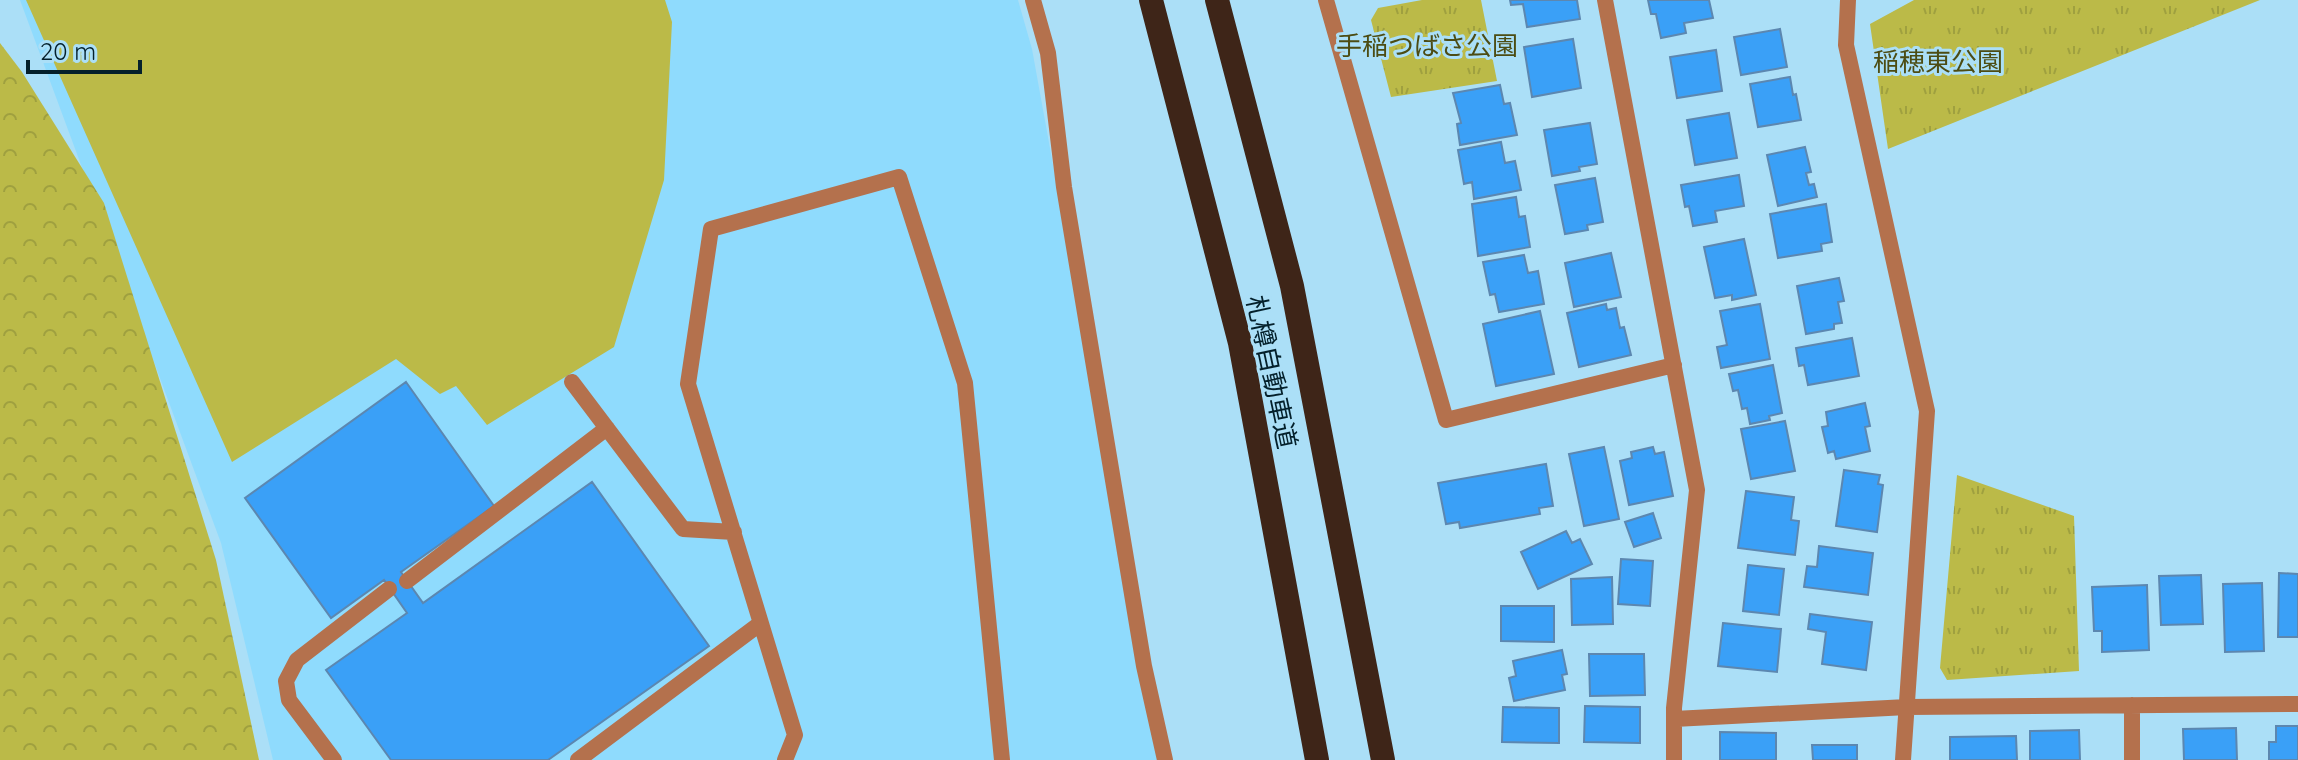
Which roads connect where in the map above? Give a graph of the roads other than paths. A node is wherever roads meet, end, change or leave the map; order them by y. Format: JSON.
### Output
{"nodes":[{"id":1,"x":1033,"y":0,"type":"edge"},
{"id":2,"x":1151,"y":0,"type":"edge"},
{"id":3,"x":1217,"y":0,"type":"edge"},
{"id":4,"x":1326,"y":0,"type":"edge"},
{"id":5,"x":1605,"y":0,"type":"edge"},
{"id":6,"x":1848,"y":0,"type":"edge"},
{"id":7,"x":1674,"y":365,"type":"junction"},
{"id":8,"x":572,"y":382,"type":"dead end"},
{"id":9,"x":607,"y":428,"type":"junction"},
{"id":10,"x":734,"y":532,"type":"junction"},
{"id":11,"x":407,"y":581,"type":"dead end"},
{"id":12,"x":389,"y":589,"type":"dead end"},
{"id":13,"x":761,"y":623,"type":"junction"},
{"id":14,"x":2298,"y":704,"type":"edge"},
{"id":15,"x":2132,"y":705,"type":"junction"},
{"id":16,"x":1907,"y":707,"type":"junction"},
{"id":17,"x":1674,"y":719,"type":"junction"},
{"id":18,"x":334,"y":760,"type":"edge"},
{"id":19,"x":578,"y":760,"type":"edge"},
{"id":20,"x":785,"y":760,"type":"edge"},
{"id":21,"x":1002,"y":760,"type":"edge"},
{"id":22,"x":1165,"y":760,"type":"edge"},
{"id":23,"x":1317,"y":760,"type":"edge"},
{"id":24,"x":1383,"y":760,"type":"edge"},
{"id":25,"x":1674,"y":760,"type":"edge"},
{"id":26,"x":1903,"y":760,"type":"edge"},
{"id":27,"x":2132,"y":760,"type":"edge"}],
"edges":[{"from":1,"to":22,"type":"street"},
{"from":2,"to":23,"type":"highway","name":"札樽自動車道"},
{"from":3,"to":24,"type":"highway","name":"札樽自動車道"},
{"from":4,"to":7,"type":"street"},
{"from":5,"to":7,"type":"street"},
{"from":6,"to":16,"type":"street"},
{"from":7,"to":17,"type":"street"},
{"from":8,"to":9,"type":"street"},
{"from":9,"to":10,"type":"street"},
{"from":9,"to":11,"type":"street"},
{"from":10,"to":13,"type":"street"},
{"from":10,"to":21,"type":"street"},
{"from":12,"to":18,"type":"street"},
{"from":13,"to":19,"type":"street"},
{"from":13,"to":20,"type":"street"},
{"from":14,"to":15,"type":"street"},
{"from":15,"to":16,"type":"street"},
{"from":15,"to":27,"type":"street"},
{"from":16,"to":17,"type":"street"},
{"from":16,"to":26,"type":"street"},
{"from":17,"to":25,"type":"street"}]}
